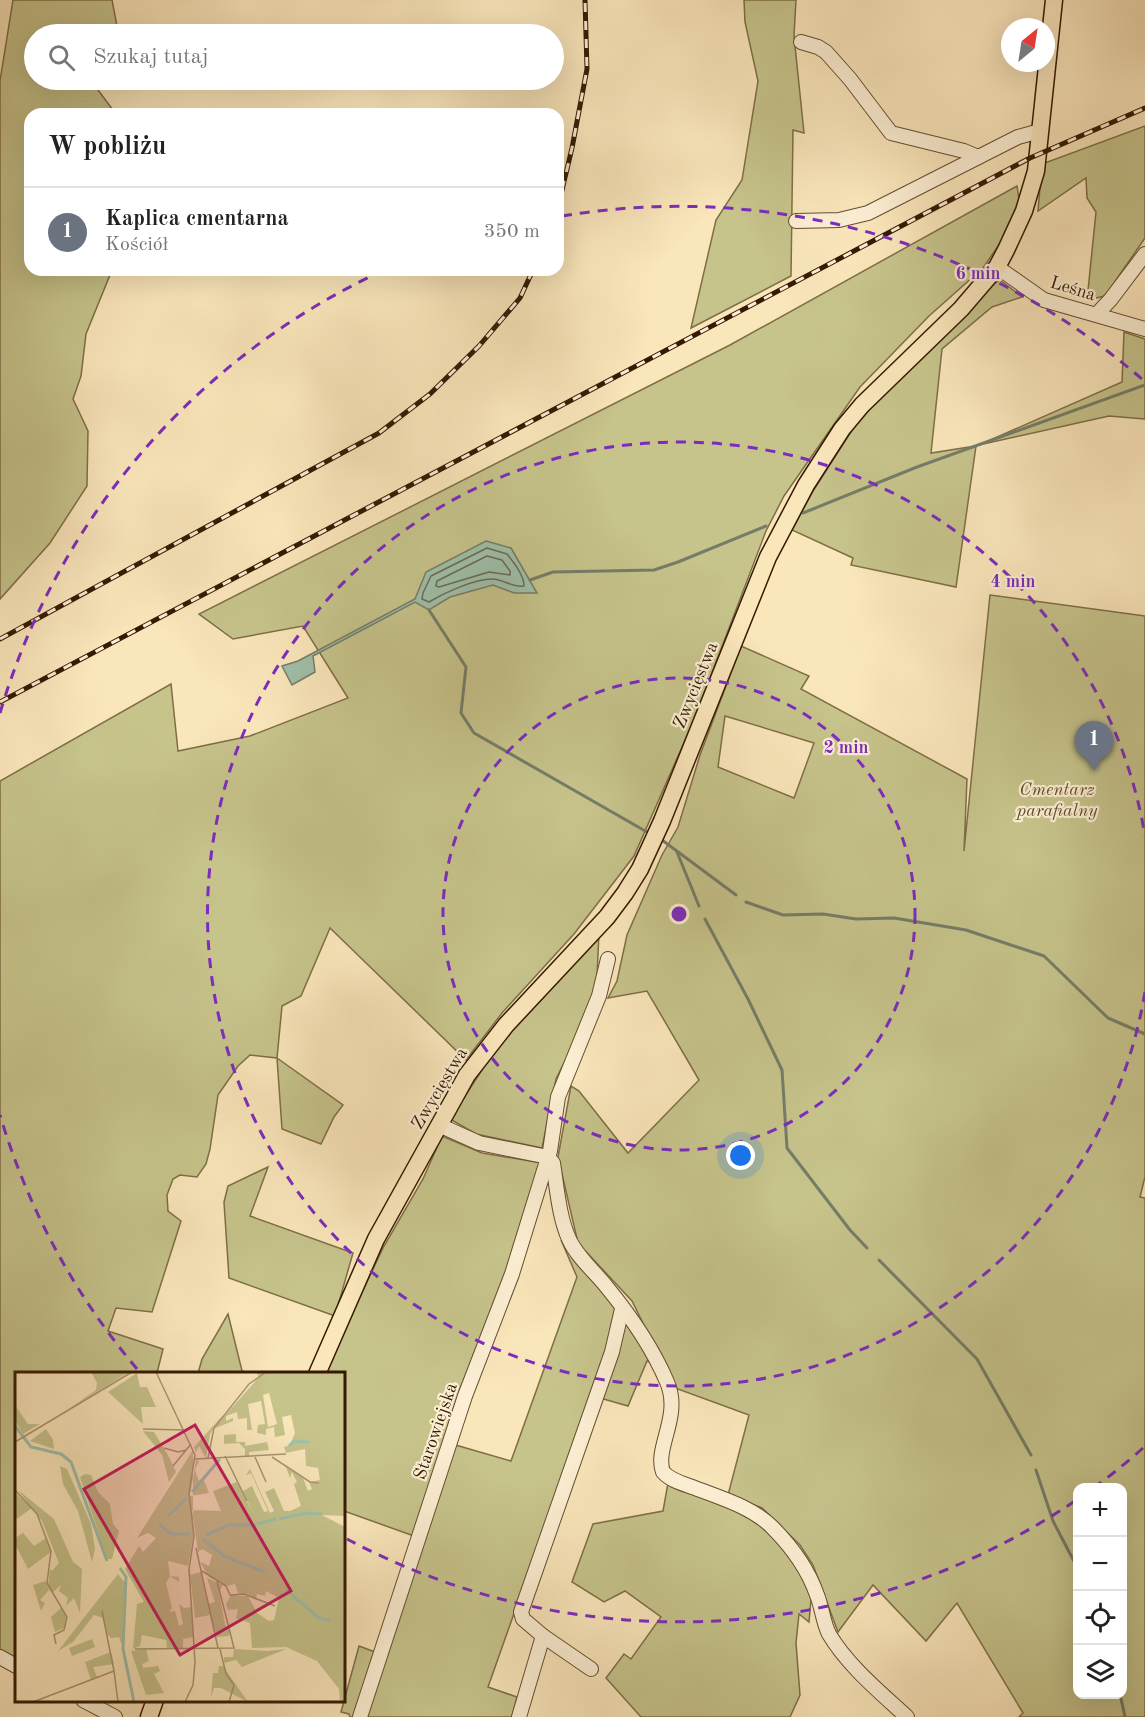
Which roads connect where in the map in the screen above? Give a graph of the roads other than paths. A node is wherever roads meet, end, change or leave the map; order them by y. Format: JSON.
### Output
{"nodes":[{"id":1,"x":1054,"y":0,"type":"edge"},
{"id":2,"x":801,"y":42,"type":"dead end"},
{"id":3,"x":1040,"y":131,"type":"junction"},
{"id":4,"x":978,"y":157,"type":"junction"},
{"id":5,"x":796,"y":221,"type":"dead end"},
{"id":6,"x":1145,"y":254,"type":"edge"},
{"id":7,"x":997,"y":267,"type":"junction"},
{"id":8,"x":1096,"y":314,"type":"junction"},
{"id":9,"x":1145,"y":329,"type":"edge"},
{"id":10,"x":608,"y":959,"type":"dead end"},
{"id":11,"x":439,"y":1125,"type":"junction"},
{"id":12,"x":548,"y":1157,"type":"junction"},
{"id":13,"x":622,"y":1309,"type":"junction"},
{"id":14,"x":318,"y":1372,"type":"edge"},
{"id":15,"x":543,"y":1636,"type":"junction"},
{"id":16,"x":0,"y":1657,"type":"edge"},
{"id":17,"x":15,"y":1665,"type":"edge"},
{"id":18,"x":591,"y":1669,"type":"dead end"},
{"id":19,"x":85,"y":1702,"type":"edge"},
{"id":20,"x":155,"y":1702,"type":"edge"},
{"id":21,"x":115,"y":1717,"type":"edge"},
{"id":22,"x":149,"y":1717,"type":"edge"},
{"id":23,"x":360,"y":1717,"type":"edge"},
{"id":24,"x":519,"y":1717,"type":"edge"},
{"id":25,"x":907,"y":1717,"type":"edge"}],
"edges":[{"from":1,"to":3,"type":"main road","name":"Zwycięstwa"},
{"from":2,"to":4,"type":"street"},
{"from":3,"to":4,"type":"street"},
{"from":3,"to":7,"type":"main road","name":"Zwycięstwa"},
{"from":4,"to":5,"type":"street"},
{"from":6,"to":8,"type":"street"},
{"from":7,"to":8,"type":"street","name":"Leśna"},
{"from":7,"to":11,"type":"main road","name":"Zwycięstwa"},
{"from":8,"to":9,"type":"street","name":"Leśna"},
{"from":10,"to":12,"type":"street","name":"Starowiejska"},
{"from":11,"to":12,"type":"street"},
{"from":11,"to":14,"type":"main road","name":"Zwycięstwa"},
{"from":12,"to":13,"type":"street","name":"Starowiejska"},
{"from":12,"to":23,"type":"street","name":"Starowiejska"},
{"from":13,"to":15,"type":"street"},
{"from":13,"to":25,"type":"street","name":"Starowiejska"},
{"from":15,"to":18,"type":"street"},
{"from":15,"to":24,"type":"street"},
{"from":16,"to":17,"type":"street"},
{"from":19,"to":21,"type":"street"},
{"from":20,"to":22,"type":"main road"}]}
